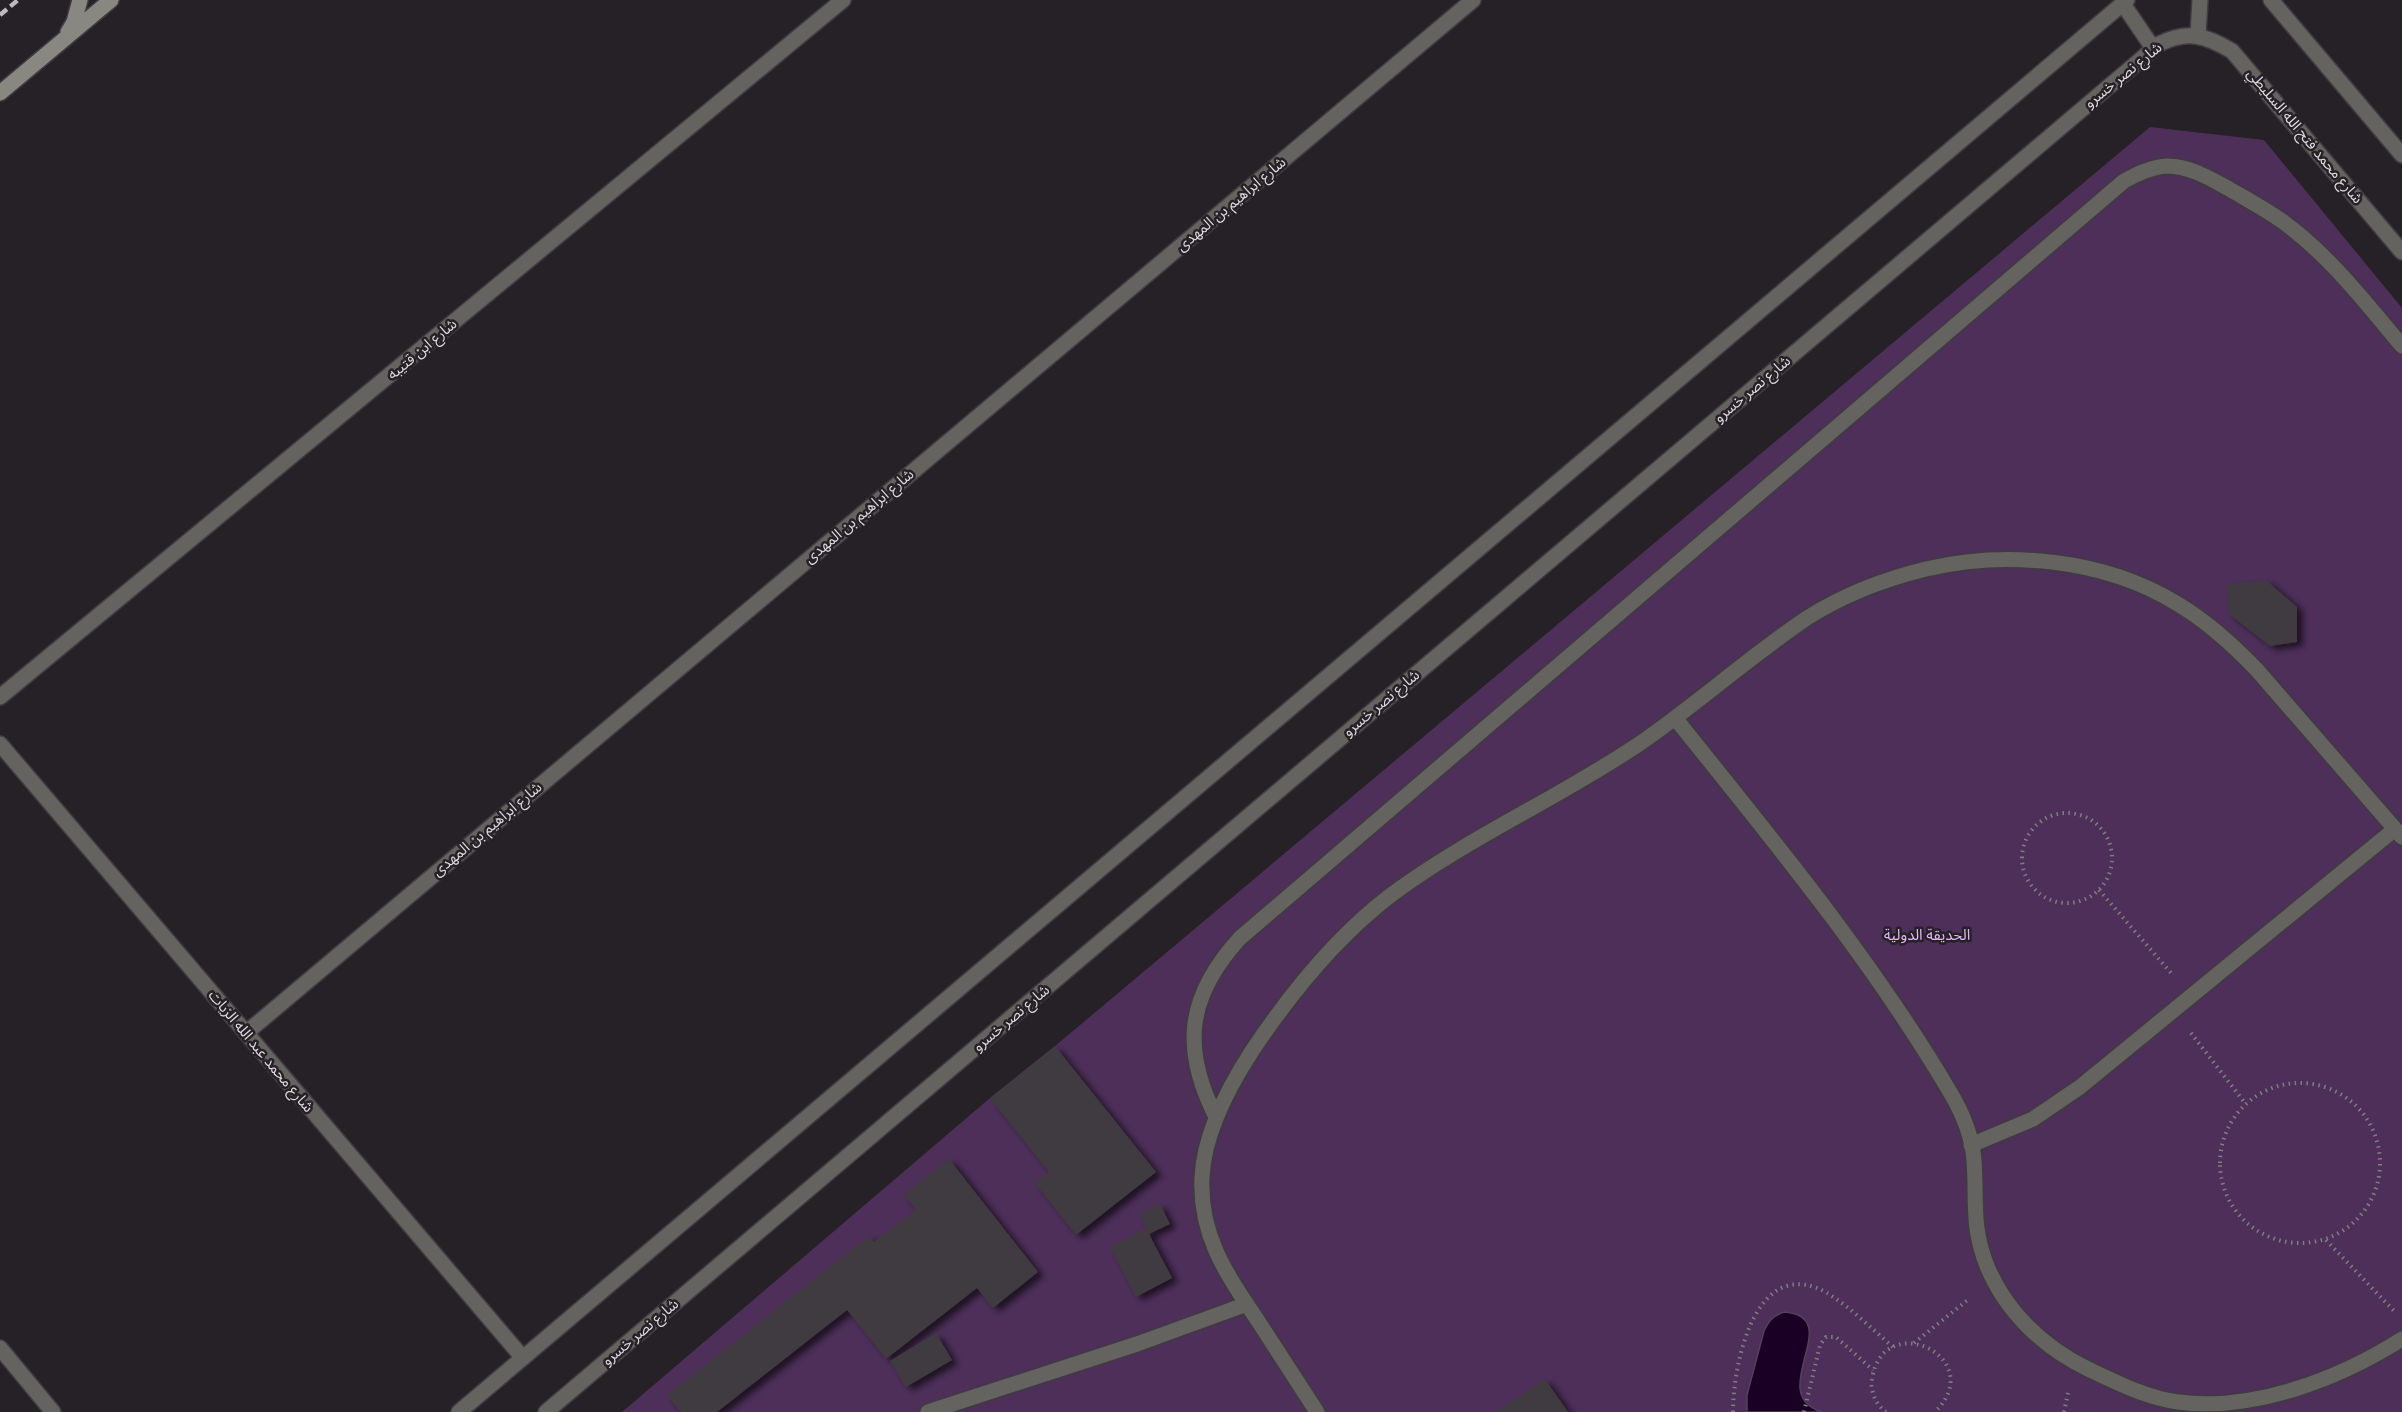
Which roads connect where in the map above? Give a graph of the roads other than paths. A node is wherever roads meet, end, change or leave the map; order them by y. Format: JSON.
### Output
{"nodes":[{"id":1,"x":80,"y":0,"type":"edge"},
{"id":2,"x":111,"y":0,"type":"edge"},
{"id":3,"x":1473,"y":0,"type":"edge"},
{"id":4,"x":2200,"y":0,"type":"edge"},
{"id":5,"x":2271,"y":0,"type":"edge"},
{"id":6,"x":836,"y":2,"type":"edge"},
{"id":7,"x":2125,"y":2,"type":"edge"},
{"id":8,"x":2198,"y":35,"type":"junction"},
{"id":9,"x":64,"y":40,"type":"junction"},
{"id":10,"x":2153,"y":48,"type":"junction"},
{"id":11,"x":0,"y":93,"type":"edge"},
{"id":12,"x":2402,"y":155,"type":"edge"},
{"id":13,"x":2402,"y":252,"type":"edge"},
{"id":14,"x":2402,"y":346,"type":"edge"},
{"id":15,"x":0,"y":697,"type":"edge"},
{"id":16,"x":1675,"y":718,"type":"junction"},
{"id":17,"x":0,"y":744,"type":"edge"},
{"id":18,"x":2398,"y":833,"type":"edge"},
{"id":19,"x":246,"y":1033,"type":"junction"},
{"id":20,"x":1216,"y":1118,"type":"junction"},
{"id":21,"x":1971,"y":1144,"type":"junction"},
{"id":22,"x":1247,"y":1304,"type":"junction"},
{"id":23,"x":2402,"y":1340,"type":"edge"},
{"id":24,"x":0,"y":1348,"type":"edge"},
{"id":25,"x":523,"y":1358,"type":"junction"},
{"id":26,"x":53,"y":1412,"type":"edge"},
{"id":27,"x":459,"y":1412,"type":"edge"},
{"id":28,"x":546,"y":1412,"type":"edge"},
{"id":29,"x":928,"y":1412,"type":"edge"},
{"id":30,"x":1317,"y":1412,"type":"edge"}],
"edges":[{"from":1,"to":9,"type":"main road"},
{"from":2,"to":9,"type":"main road"},
{"from":3,"to":19,"type":"street","name":"شارع ابراهيم بن المهدى"},
{"from":4,"to":8,"type":"street"},
{"from":5,"to":12,"type":"street"},
{"from":6,"to":15,"type":"street","name":"شارع ابن قتيبه"},
{"from":7,"to":10,"type":"street"},
{"from":7,"to":25,"type":"street"},
{"from":8,"to":10,"type":"street","name":"شارع نصر خسرو"},
{"from":8,"to":13,"type":"street","name":"شارع محمد فتح الله السليطي"},
{"from":9,"to":11,"type":"main road"},
{"from":10,"to":28,"type":"street","name":"شارع نصر خسرو"},
{"from":14,"to":20,"type":"street"},
{"from":16,"to":18,"type":"street"},
{"from":16,"to":20,"type":"street"},
{"from":16,"to":21,"type":"street"},
{"from":17,"to":19,"type":"street","name":"شارع محمد عبد الله الزيات"},
{"from":18,"to":21,"type":"street"},
{"from":19,"to":25,"type":"street","name":"شارع محمد عبد الله الزيات"},
{"from":20,"to":22,"type":"street"},
{"from":21,"to":23,"type":"street"},
{"from":22,"to":29,"type":"street"},
{"from":22,"to":30,"type":"street"},
{"from":24,"to":26,"type":"street"},
{"from":25,"to":27,"type":"street"}]}
